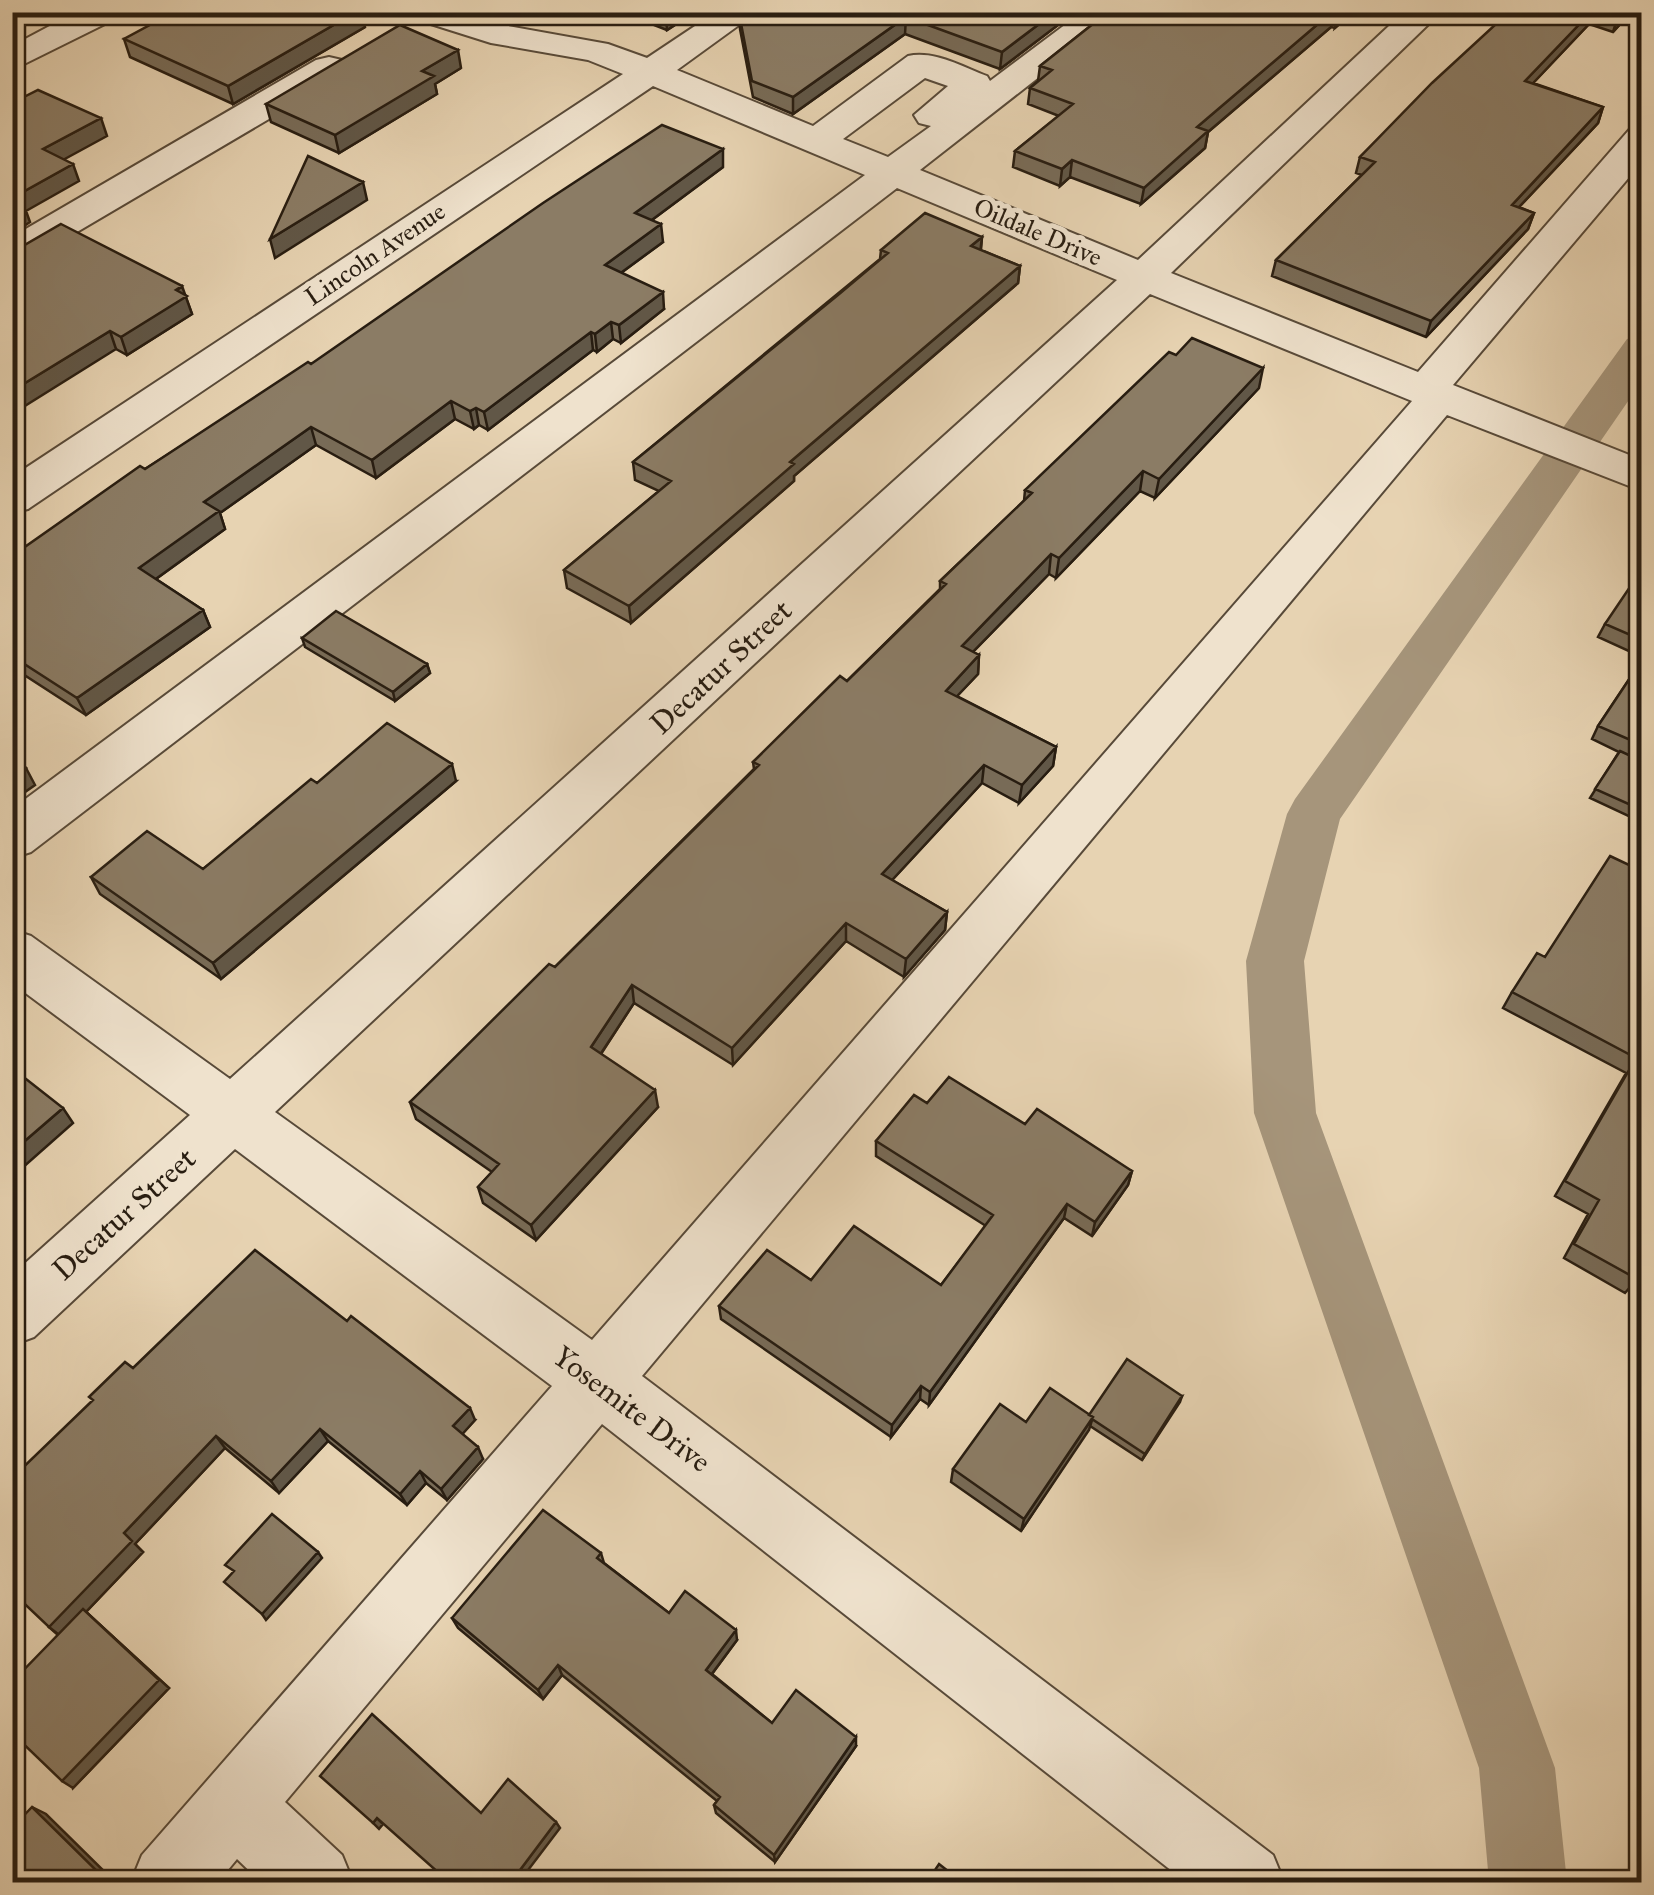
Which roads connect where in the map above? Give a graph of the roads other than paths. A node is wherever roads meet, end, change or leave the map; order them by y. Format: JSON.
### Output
{"nodes":[{"id":1,"x":103,"y":12,"type":"edge"},
{"id":2,"x":426,"y":12,"type":"edge"},
{"id":3,"x":740,"y":12,"type":"edge"},
{"id":4,"x":1105,"y":12,"type":"edge"},
{"id":5,"x":1424,"y":12,"type":"edge"},
{"id":6,"x":390,"y":33,"type":"edge"},
{"id":7,"x":356,"y":53,"type":"edge"},
{"id":8,"x":12,"y":60,"type":"edge"},
{"id":9,"x":648,"y":71,"type":"junction"},
{"id":10,"x":1642,"y":138,"type":"edge"},
{"id":11,"x":818,"y":140,"type":"junction"},
{"id":12,"x":881,"y":165,"type":"junction"},
{"id":13,"x":12,"y":254,"type":"edge"},
{"id":14,"x":1144,"y":277,"type":"junction"},
{"id":15,"x":1432,"y":394,"type":"junction"},
{"id":16,"x":1631,"y":473,"type":"edge"},
{"id":17,"x":12,"y":498,"type":"edge"},
{"id":18,"x":12,"y":838,"type":"edge"},
{"id":19,"x":12,"y":952,"type":"edge"},
{"id":20,"x":232,"y":1116,"type":"junction"},
{"id":21,"x":12,"y":1316,"type":"edge"},
{"id":22,"x":598,"y":1382,"type":"junction"},
{"id":23,"x":235,"y":1805,"type":"junction"},
{"id":24,"x":1244,"y":1880,"type":"edge"},
{"id":25,"x":169,"y":1882,"type":"edge"},
{"id":26,"x":315,"y":1882,"type":"edge"}],
"edges":[{"from":1,"to":8,"type":"street"},
{"from":2,"to":6,"type":"street"},
{"from":2,"to":9,"type":"street","name":"Oildale Drive"},
{"from":3,"to":9,"type":"street","name":"Lincoln Avenue"},
{"from":4,"to":12,"type":"street"},
{"from":5,"to":14,"type":"street","name":"Decatur Street"},
{"from":7,"to":13,"type":"street"},
{"from":9,"to":11,"type":"street","name":"Oildale Drive"},
{"from":9,"to":17,"type":"street","name":"Lincoln Avenue"},
{"from":10,"to":15,"type":"street"},
{"from":11,"to":12,"type":"street","name":"Oildale Drive"},
{"from":11,"to":12,"type":"street"},
{"from":12,"to":14,"type":"street","name":"Oildale Drive"},
{"from":12,"to":18,"type":"street"},
{"from":14,"to":15,"type":"street","name":"Oildale Drive"},
{"from":14,"to":20,"type":"street","name":"Decatur Street"},
{"from":15,"to":16,"type":"street","name":"Oildale Drive"},
{"from":15,"to":22,"type":"street"},
{"from":19,"to":20,"type":"street","name":"Yosemite Drive"},
{"from":20,"to":21,"type":"street","name":"Decatur Street"},
{"from":20,"to":22,"type":"street","name":"Yosemite Drive"},
{"from":22,"to":23,"type":"street"},
{"from":22,"to":24,"type":"street","name":"Yosemite Drive"},
{"from":23,"to":25,"type":"street"},
{"from":23,"to":26,"type":"street"}]}
